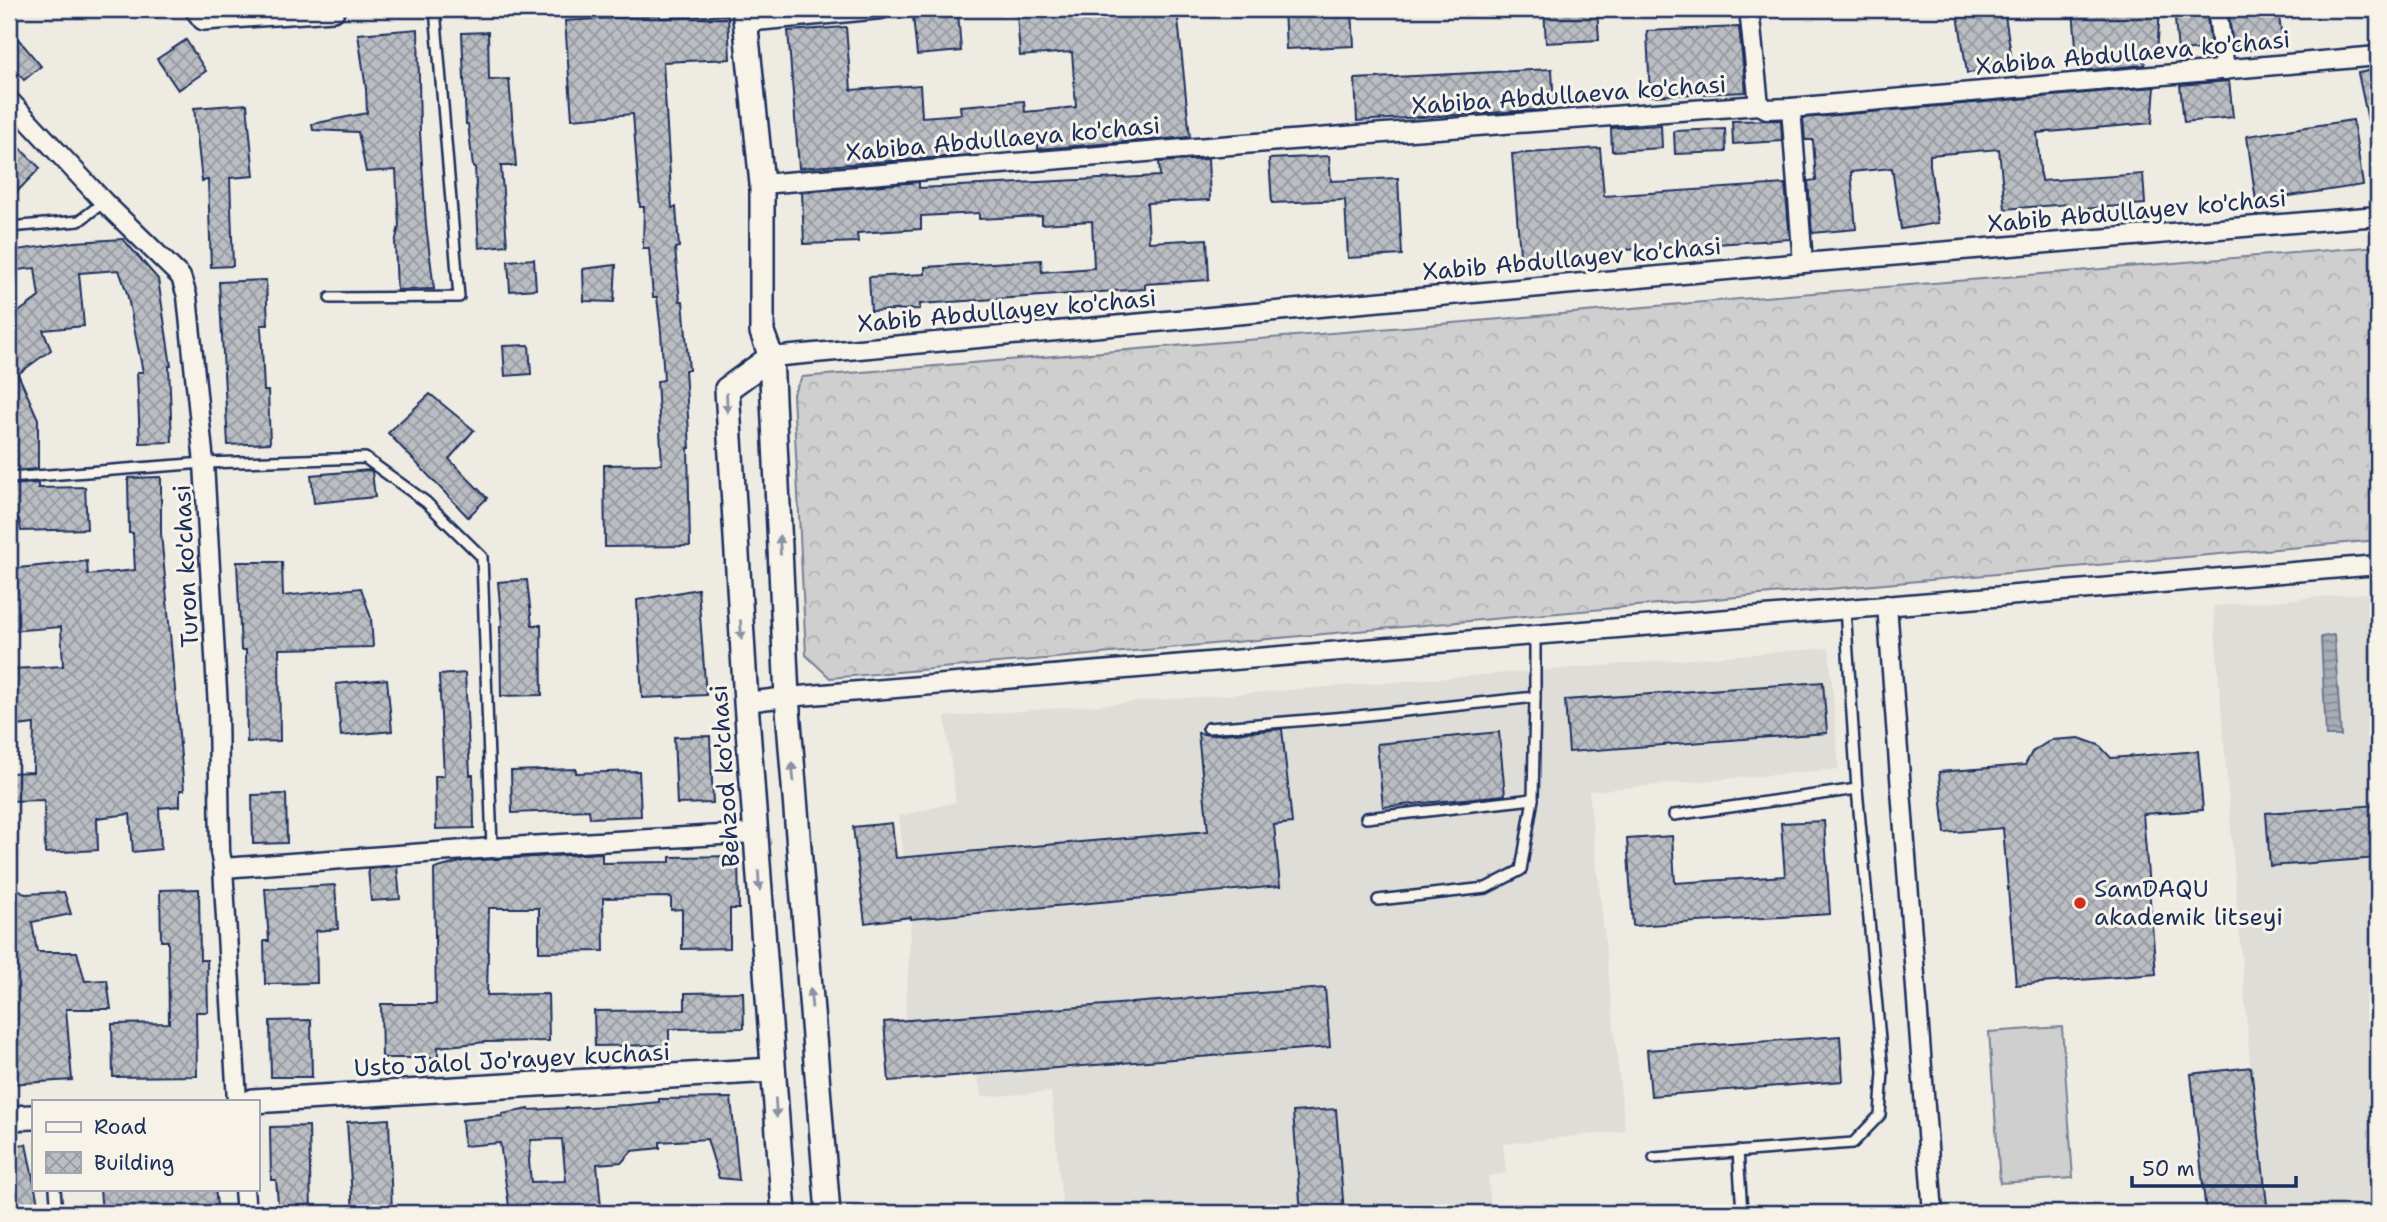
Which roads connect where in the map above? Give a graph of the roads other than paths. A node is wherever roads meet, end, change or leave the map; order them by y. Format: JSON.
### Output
{"nodes":[{"id":1,"x":197,"y":9,"type":"edge"},
{"id":2,"x":333,"y":9,"type":"edge"},
{"id":3,"x":435,"y":9,"type":"edge"},
{"id":4,"x":881,"y":9,"type":"edge"},
{"id":5,"x":1749,"y":9,"type":"edge"},
{"id":6,"x":2217,"y":9,"type":"edge"},
{"id":7,"x":744,"y":15,"type":"edge"},
{"id":8,"x":2378,"y":57,"type":"edge"},
{"id":9,"x":2225,"y":70,"type":"junction"},
{"id":10,"x":9,"y":100,"type":"edge"},
{"id":11,"x":1759,"y":105,"type":"junction"},
{"id":12,"x":1791,"y":108,"type":"junction"},
{"id":13,"x":762,"y":184,"type":"junction"},
{"id":14,"x":104,"y":202,"type":"junction"},
{"id":15,"x":2378,"y":216,"type":"edge"},
{"id":16,"x":9,"y":227,"type":"edge"},
{"id":17,"x":1802,"y":263,"type":"junction"},
{"id":18,"x":330,"y":298,"type":"dead end"},
{"id":19,"x":771,"y":357,"type":"junction"},
{"id":20,"x":204,"y":463,"type":"junction"},
{"id":21,"x":9,"y":478,"type":"edge"},
{"id":22,"x":2378,"y":565,"type":"edge"},
{"id":23,"x":1887,"y":605,"type":"junction"},
{"id":24,"x":1845,"y":608,"type":"junction"},
{"id":25,"x":1535,"y":634,"type":"junction"},
{"id":26,"x":787,"y":696,"type":"junction"},
{"id":27,"x":1535,"y":697,"type":"junction"},
{"id":28,"x":746,"y":702,"type":"junction"},
{"id":29,"x":1208,"y":727,"type":"dead end"},
{"id":30,"x":1857,"y":789,"type":"junction"},
{"id":31,"x":1533,"y":799,"type":"junction"},
{"id":32,"x":1674,"y":815,"type":"dead end"},
{"id":33,"x":1366,"y":818,"type":"dead end"},
{"id":34,"x":756,"y":833,"type":"junction"},
{"id":35,"x":492,"y":848,"type":"junction"},
{"id":36,"x":223,"y":868,"type":"junction"},
{"id":37,"x":1378,"y":900,"type":"dead end"},
{"id":38,"x":773,"y":1070,"type":"junction"},
{"id":39,"x":237,"y":1100,"type":"edge"},
{"id":40,"x":259,"y":1101,"type":"edge"},
{"id":41,"x":32,"y":1117,"type":"edge"},
{"id":42,"x":9,"y":1118,"type":"edge"},
{"id":43,"x":1738,"y":1151,"type":"junction"},
{"id":44,"x":1654,"y":1158,"type":"dead end"},
{"id":45,"x":55,"y":1190,"type":"edge"},
{"id":46,"x":244,"y":1190,"type":"edge"},
{"id":47,"x":57,"y":1213,"type":"edge"},
{"id":48,"x":246,"y":1213,"type":"edge"},
{"id":49,"x":784,"y":1213,"type":"edge"},
{"id":50,"x":828,"y":1213,"type":"edge"},
{"id":51,"x":1742,"y":1213,"type":"edge"},
{"id":52,"x":1933,"y":1213,"type":"edge"}],
"edges":[{"from":1,"to":2,"type":"street"},
{"from":3,"to":18,"type":"lane"},
{"from":4,"to":7,"type":"street"},
{"from":5,"to":11,"type":"street"},
{"from":6,"to":9,"type":"street"},
{"from":7,"to":13,"type":"street"},
{"from":8,"to":9,"type":"street","name":"Xabiba Abdullaeva ko'chasi"},
{"from":9,"to":12,"type":"street","name":"Xabiba Abdullaeva ko'chasi"},
{"from":10,"to":14,"type":"street","name":"Turon ko'chasi"},
{"from":11,"to":12,"type":"street","name":"Xabiba Abdullaeva ko'chasi"},
{"from":11,"to":13,"type":"street","name":"Xabiba Abdullaeva ko'chasi"},
{"from":12,"to":17,"type":"street"},
{"from":13,"to":19,"type":"street"},
{"from":14,"to":16,"type":"lane"},
{"from":14,"to":20,"type":"street","name":"Turon ko'chasi"},
{"from":15,"to":17,"type":"street","name":"Xabib Abdullayev ko'chasi"},
{"from":17,"to":19,"type":"street","name":"Xabib Abdullayev ko'chasi"},
{"from":26,"to":19,"type":"street","one_way":true},
{"from":19,"to":28,"type":"street","name":"Behzod ko'chasi","one_way":true},
{"from":20,"to":21,"type":"lane"},
{"from":20,"to":35,"type":"lane"},
{"from":20,"to":36,"type":"street","name":"Turon ko'chasi"},
{"from":22,"to":23,"type":"street"},
{"from":23,"to":24,"type":"street"},
{"from":23,"to":52,"type":"street"},
{"from":24,"to":25,"type":"street"},
{"from":24,"to":30,"type":"lane"},
{"from":25,"to":26,"type":"street"},
{"from":25,"to":27,"type":"lane"},
{"from":26,"to":28,"type":"street"},
{"from":50,"to":26,"type":"street","one_way":true},
{"from":27,"to":29,"type":"lane"},
{"from":27,"to":31,"type":"lane"},
{"from":28,"to":34,"type":"street","name":"Behzod ko'chasi"},
{"from":30,"to":32,"type":"lane"},
{"from":30,"to":43,"type":"lane"},
{"from":31,"to":33,"type":"lane"},
{"from":31,"to":37,"type":"lane"},
{"from":34,"to":35,"type":"street"},
{"from":34,"to":38,"type":"street","name":"Behzod ko'chasi","one_way":true},
{"from":35,"to":36,"type":"street"},
{"from":36,"to":39,"type":"street","name":"Turon ko'chasi"},
{"from":38,"to":40,"type":"street","name":"Usto Jalol Jo'rayev kuchasi"},
{"from":38,"to":49,"type":"street","name":"Behzod ko'chasi","one_way":true},
{"from":41,"to":42,"type":"street"},
{"from":43,"to":44,"type":"lane"},
{"from":43,"to":51,"type":"lane"},
{"from":45,"to":47,"type":"lane"},
{"from":46,"to":48,"type":"street"}]}
